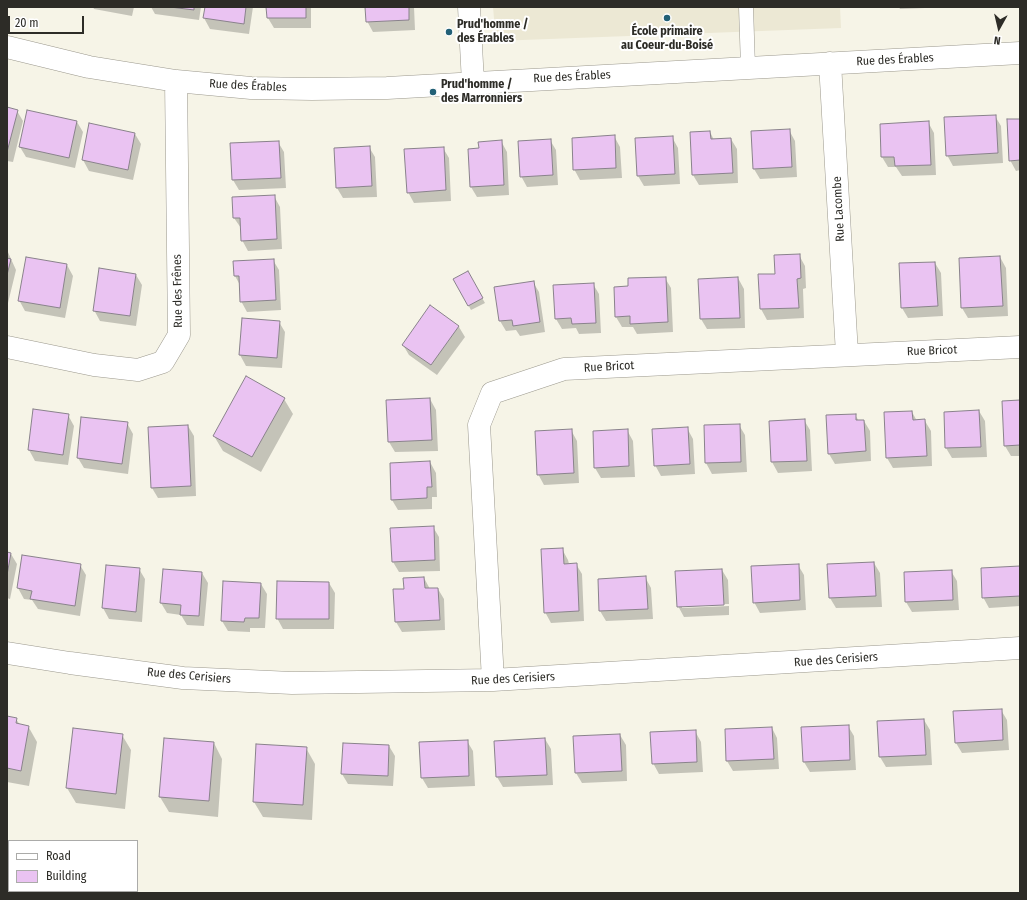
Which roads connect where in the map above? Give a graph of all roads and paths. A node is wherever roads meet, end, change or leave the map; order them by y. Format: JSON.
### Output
{"nodes":[{"id":1,"x":469,"y":7,"type":"edge"},
{"id":2,"x":746,"y":7,"type":"edge"},
{"id":3,"x":7,"y":47,"type":"edge"},
{"id":4,"x":1020,"y":53,"type":"edge"},
{"id":5,"x":830,"y":63,"type":"junction"},
{"id":6,"x":748,"y":67,"type":"junction"},
{"id":7,"x":176,"y":81,"type":"junction"},
{"id":8,"x":473,"y":83,"type":"junction"},
{"id":9,"x":7,"y":347,"type":"edge"},
{"id":10,"x":1020,"y":347,"type":"edge"},
{"id":11,"x":847,"y":354,"type":"junction"},
{"id":12,"x":1020,"y":648,"type":"edge"},
{"id":13,"x":7,"y":653,"type":"edge"},
{"id":14,"x":493,"y":680,"type":"junction"}],
"edges":[{"from":1,"to":8,"type":"street"},
{"from":2,"to":6,"type":"lane"},
{"from":3,"to":7,"type":"street","name":"Rue des Érables"},
{"from":4,"to":5,"type":"street","name":"Rue des Érables"},
{"from":5,"to":6,"type":"street","name":"Rue des Érables"},
{"from":5,"to":11,"type":"street","name":"Rue Lacombe"},
{"from":6,"to":8,"type":"street","name":"Rue des Érables"},
{"from":7,"to":8,"type":"street","name":"Rue des Érables"},
{"from":7,"to":9,"type":"street","name":"Rue des Frênes"},
{"from":10,"to":11,"type":"street","name":"Rue Bricot"},
{"from":11,"to":14,"type":"street","name":"Rue Bricot"},
{"from":12,"to":14,"type":"street","name":"Rue des Cerisiers"},
{"from":13,"to":14,"type":"street","name":"Rue des Cerisiers"}]}
